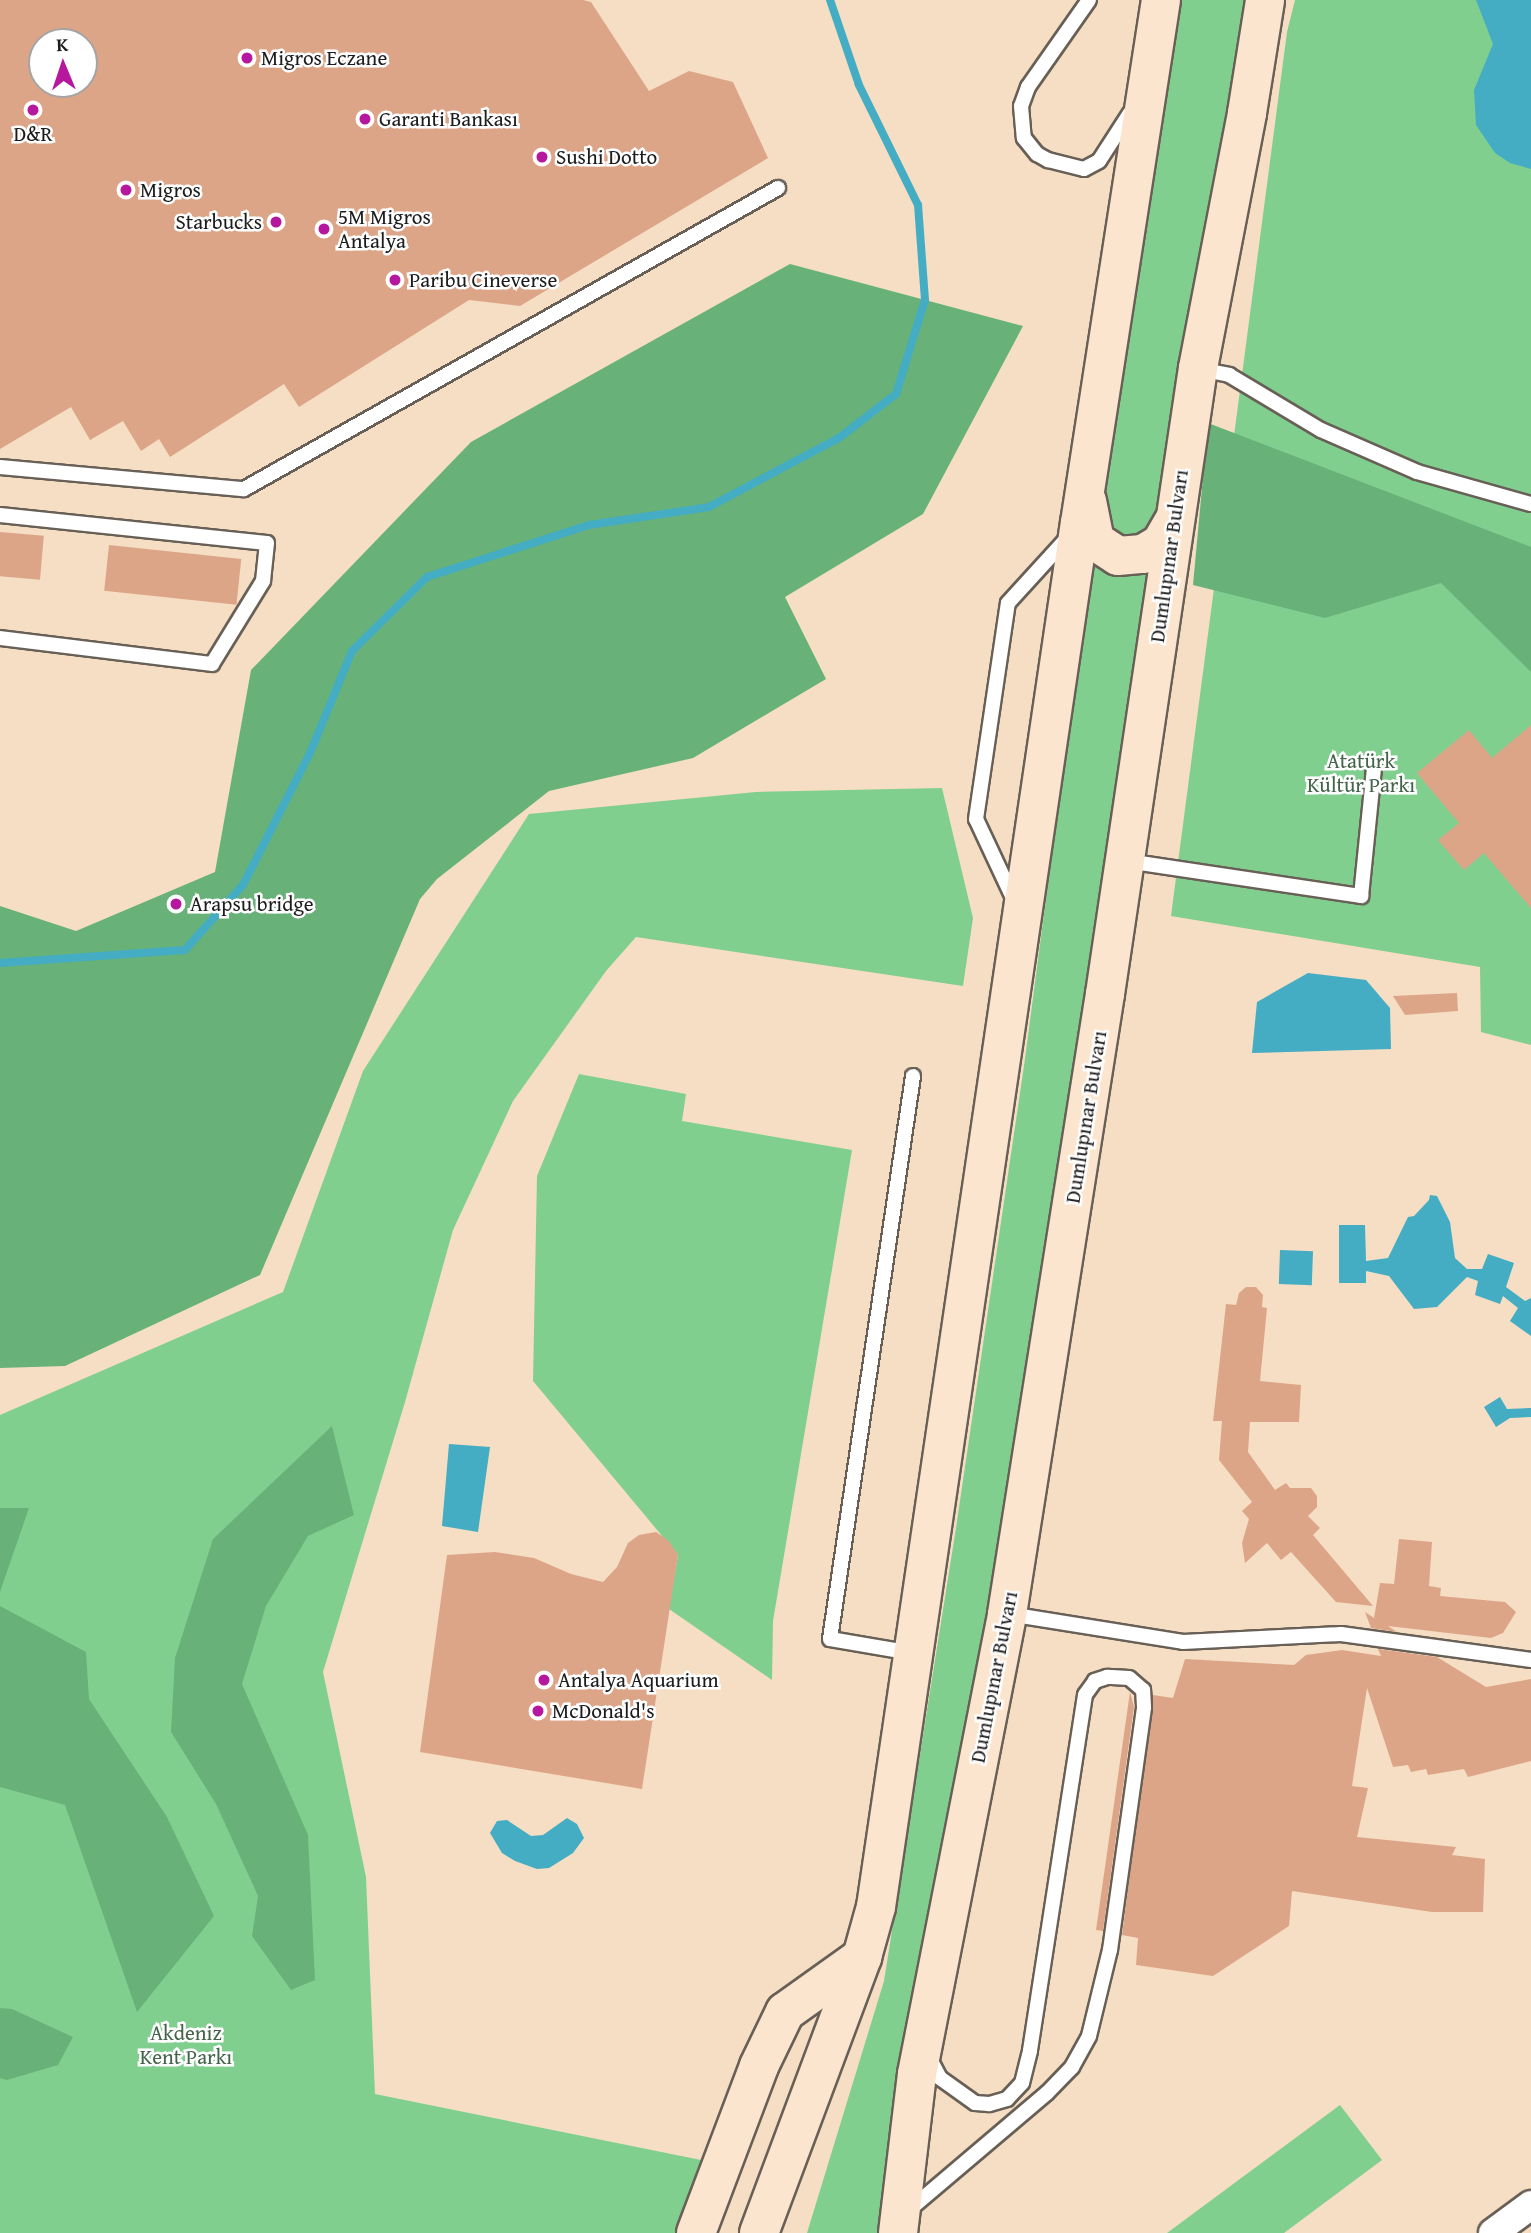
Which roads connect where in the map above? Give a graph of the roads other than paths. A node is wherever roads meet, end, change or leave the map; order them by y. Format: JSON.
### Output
{"nodes":[{"id":1,"x":1089,"y":0,"type":"edge"},
{"id":2,"x":1161,"y":0,"type":"edge"},
{"id":3,"x":1265,"y":0,"type":"edge"},
{"id":4,"x":1149,"y":78,"type":"junction"},
{"id":5,"x":778,"y":188,"type":"dead end"},
{"id":6,"x":1198,"y":368,"type":"junction"},
{"id":7,"x":0,"y":467,"type":"edge"},
{"id":8,"x":1531,"y":504,"type":"edge"},
{"id":9,"x":1083,"y":510,"type":"junction"},
{"id":10,"x":0,"y":515,"type":"edge"},
{"id":11,"x":1173,"y":522,"type":"junction"},
{"id":12,"x":0,"y":638,"type":"edge"},
{"id":13,"x":1374,"y":768,"type":"dead end"},
{"id":14,"x":1125,"y":860,"type":"junction"},
{"id":15,"x":1023,"y":919,"type":"junction"},
{"id":16,"x":913,"y":1076,"type":"dead end"},
{"id":17,"x":1007,"y":1614,"type":"junction"},
{"id":18,"x":914,"y":1653,"type":"junction"},
{"id":19,"x":1531,"y":1660,"type":"edge"},
{"id":20,"x":862,"y":1957,"type":"junction"},
{"id":21,"x":924,"y":2037,"type":"junction"},
{"id":22,"x":1531,"y":2205,"type":"edge"},
{"id":23,"x":898,"y":2229,"type":"edge"},
{"id":24,"x":696,"y":2233,"type":"edge"},
{"id":25,"x":759,"y":2233,"type":"edge"},
{"id":26,"x":1493,"y":2233,"type":"edge"}],
"edges":[{"from":1,"to":4,"type":"lane"},
{"from":2,"to":4,"type":"main road"},
{"from":3,"to":6,"type":"main road","name":"Dumlupınar Bulvarı"},
{"from":4,"to":9,"type":"main road"},
{"from":5,"to":7,"type":"lane"},
{"from":6,"to":8,"type":"lane"},
{"from":6,"to":11,"type":"main road","name":"Dumlupınar Bulvarı"},
{"from":9,"to":11,"type":"main road"},
{"from":9,"to":15,"type":"main road"},
{"from":9,"to":15,"type":"lane"},
{"from":10,"to":12,"type":"lane"},
{"from":11,"to":14,"type":"main road","name":"Dumlupınar Bulvarı"},
{"from":13,"to":14,"type":"lane"},
{"from":14,"to":17,"type":"main road","name":"Dumlupınar Bulvarı"},
{"from":15,"to":18,"type":"main road"},
{"from":16,"to":18,"type":"lane"},
{"from":17,"to":19,"type":"lane"},
{"from":17,"to":21,"type":"main road","name":"Dumlupınar Bulvarı"},
{"from":18,"to":20,"type":"main road"},
{"from":20,"to":24,"type":"main road"},
{"from":20,"to":25,"type":"main road"},
{"from":21,"to":23,"type":"main road","name":"Dumlupınar Bulvarı"},
{"from":21,"to":23,"type":"lane"},
{"from":22,"to":26,"type":"street"}]}
